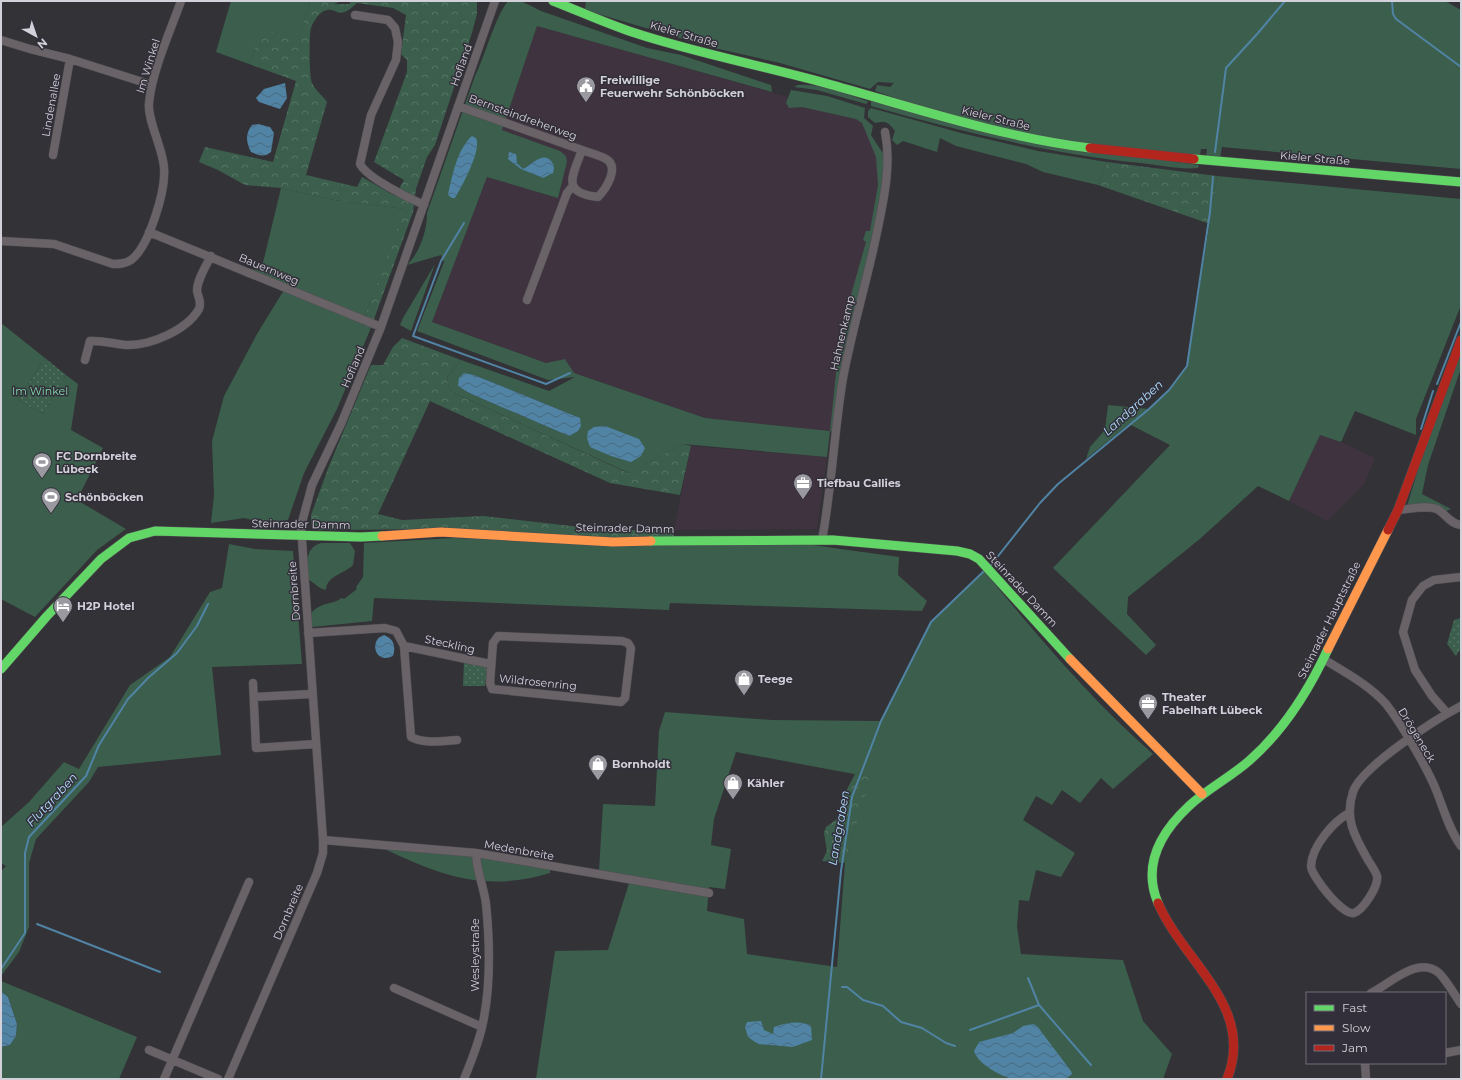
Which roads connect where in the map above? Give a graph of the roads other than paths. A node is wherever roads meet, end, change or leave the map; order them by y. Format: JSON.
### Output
{"nodes":[{"id":1,"x":181,"y":1,"type":"edge"},
{"id":2,"x":490,"y":1,"type":"edge"},
{"id":3,"x":495,"y":1,"type":"edge"},
{"id":4,"x":554,"y":1,"type":"edge"},
{"id":5,"x":490,"y":14,"type":"junction"},
{"id":6,"x":355,"y":15,"type":"dead end"},
{"id":7,"x":1,"y":40,"type":"edge"},
{"id":8,"x":70,"y":59,"type":"junction"},
{"id":9,"x":152,"y":85,"type":"junction"},
{"id":10,"x":458,"y":106,"type":"junction"},
{"id":11,"x":884,"y":132,"type":"dead end"},
{"id":12,"x":582,"y":150,"type":"junction"},
{"id":13,"x":53,"y":155,"type":"dead end"},
{"id":14,"x":1461,"y":183,"type":"edge"},
{"id":15,"x":572,"y":186,"type":"junction"},
{"id":16,"x":424,"y":205,"type":"junction"},
{"id":17,"x":149,"y":232,"type":"junction"},
{"id":18,"x":1,"y":241,"type":"edge"},
{"id":19,"x":211,"y":256,"type":"junction"},
{"id":20,"x":527,"y":300,"type":"dead end"},
{"id":21,"x":382,"y":327,"type":"junction"},
{"id":22,"x":1461,"y":340,"type":"edge"},
{"id":23,"x":85,"y":360,"type":"dead end"},
{"id":24,"x":1398,"y":510,"type":"junction"},
{"id":25,"x":1461,"y":525,"type":"edge"},
{"id":26,"x":301,"y":535,"type":"junction"},
{"id":27,"x":822,"y":540,"type":"junction"},
{"id":28,"x":1461,"y":577,"type":"edge"},
{"id":29,"x":308,"y":633,"type":"junction"},
{"id":30,"x":404,"y":646,"type":"junction"},
{"id":31,"x":1325,"y":660,"type":"junction"},
{"id":32,"x":490,"y":664,"type":"junction"},
{"id":33,"x":1,"y":669,"type":"edge"},
{"id":34,"x":253,"y":683,"type":"dead end"},
{"id":35,"x":312,"y":694,"type":"junction"},
{"id":36,"x":254,"y":697,"type":"junction"},
{"id":37,"x":1461,"y":706,"type":"edge"},
{"id":38,"x":1447,"y":713,"type":"junction"},
{"id":39,"x":457,"y":740,"type":"dead end"},
{"id":40,"x":1409,"y":740,"type":"junction"},
{"id":41,"x":316,"y":744,"type":"junction"},
{"id":42,"x":1202,"y":794,"type":"junction"},
{"id":43,"x":1349,"y":813,"type":"junction"},
{"id":44,"x":323,"y":840,"type":"junction"},
{"id":45,"x":1461,"y":846,"type":"edge"},
{"id":46,"x":476,"y":853,"type":"junction"},
{"id":47,"x":249,"y":882,"type":"dead end"},
{"id":48,"x":709,"y":893,"type":"dead end"},
{"id":49,"x":394,"y":988,"type":"dead end"},
{"id":50,"x":1373,"y":992,"type":"edge"},
{"id":51,"x":1461,"y":1004,"type":"edge"},
{"id":52,"x":482,"y":1027,"type":"junction"},
{"id":53,"x":149,"y":1050,"type":"dead end"},
{"id":54,"x":1461,"y":1050,"type":"edge"},
{"id":55,"x":1446,"y":1053,"type":"edge"},
{"id":56,"x":172,"y":1060,"type":"junction"},
{"id":57,"x":1366,"y":1064,"type":"edge"},
{"id":58,"x":164,"y":1079,"type":"edge"},
{"id":59,"x":218,"y":1079,"type":"edge"},
{"id":60,"x":228,"y":1079,"type":"edge"},
{"id":61,"x":464,"y":1079,"type":"edge"},
{"id":62,"x":1227,"y":1079,"type":"edge"},
{"id":63,"x":1366,"y":1079,"type":"edge"}],
"edges":[{"from":1,"to":9,"type":"street","name":"Im Winkel"},
{"from":2,"to":5,"type":"street"},
{"from":3,"to":5,"type":"street","name":"Hofland"},
{"from":4,"to":14,"type":"main road","name":"Kieler Straße"},
{"from":5,"to":10,"type":"street","name":"Hofland"},
{"from":6,"to":16,"type":"street"},
{"from":7,"to":8,"type":"street"},
{"from":8,"to":9,"type":"street"},
{"from":8,"to":13,"type":"street","name":"Lindenallee"},
{"from":9,"to":17,"type":"street","name":"Im Winkel"},
{"from":10,"to":12,"type":"street","name":"Bernsteindreherweg"},
{"from":10,"to":16,"type":"street","name":"Hofland"},
{"from":11,"to":27,"type":"street","name":"Hahnenkamp"},
{"from":12,"to":15,"type":"street","name":"Bernsteindreherweg"},
{"from":12,"to":15,"type":"street","name":"Bernsteindreherweg"},
{"from":15,"to":20,"type":"street","name":"Bernsteindreherweg"},
{"from":16,"to":21,"type":"street","name":"Hofland"},
{"from":17,"to":18,"type":"street","name":"Im Winkel"},
{"from":17,"to":19,"type":"street","name":"Bauernweg"},
{"from":19,"to":21,"type":"street","name":"Bauernweg"},
{"from":19,"to":23,"type":"street"},
{"from":21,"to":26,"type":"street","name":"Hofland"},
{"from":22,"to":24,"type":"main road","name":"Steinrader Hauptstraße"},
{"from":24,"to":25,"type":"street"},
{"from":24,"to":31,"type":"main road","name":"Steinrader Hauptstraße"},
{"from":26,"to":27,"type":"main road","name":"Steinrader Damm"},
{"from":26,"to":29,"type":"street","name":"Dornbreite"},
{"from":26,"to":33,"type":"main road","name":"Steinrader Damm"},
{"from":27,"to":42,"type":"main road","name":"Steinrader Damm"},
{"from":28,"to":38,"type":"street"},
{"from":29,"to":30,"type":"street"},
{"from":29,"to":35,"type":"street","name":"Dornbreite"},
{"from":30,"to":32,"type":"street","name":"Steckling"},
{"from":30,"to":39,"type":"street"},
{"from":31,"to":40,"type":"street","name":"Drögeneck"},
{"from":31,"to":42,"type":"main road","name":"Steinrader Hauptstraße"},
{"from":32,"to":32,"type":"street","name":"Wildrosenring"},
{"from":34,"to":36,"type":"street"},
{"from":35,"to":36,"type":"street"},
{"from":35,"to":41,"type":"street","name":"Dornbreite"},
{"from":36,"to":41,"type":"street"},
{"from":37,"to":38,"type":"street"},
{"from":38,"to":40,"type":"street"},
{"from":40,"to":43,"type":"street"},
{"from":40,"to":45,"type":"street","name":"Drögeneck"},
{"from":41,"to":44,"type":"street","name":"Dornbreite"},
{"from":42,"to":62,"type":"main road","name":"Steinrader Hauptstraße"},
{"from":43,"to":43,"type":"street"},
{"from":44,"to":46,"type":"street","name":"Medenbreite"},
{"from":44,"to":60,"type":"street","name":"Dornbreite"},
{"from":46,"to":48,"type":"street","name":"Medenbreite"},
{"from":46,"to":52,"type":"street","name":"Wesleystraße"},
{"from":47,"to":56,"type":"street"},
{"from":49,"to":52,"type":"street"},
{"from":50,"to":51,"type":"street"},
{"from":52,"to":61,"type":"street","name":"Wesleystraße"},
{"from":53,"to":56,"type":"street"},
{"from":54,"to":55,"type":"street"},
{"from":56,"to":58,"type":"street"},
{"from":56,"to":59,"type":"street"},
{"from":57,"to":63,"type":"street"}]}
